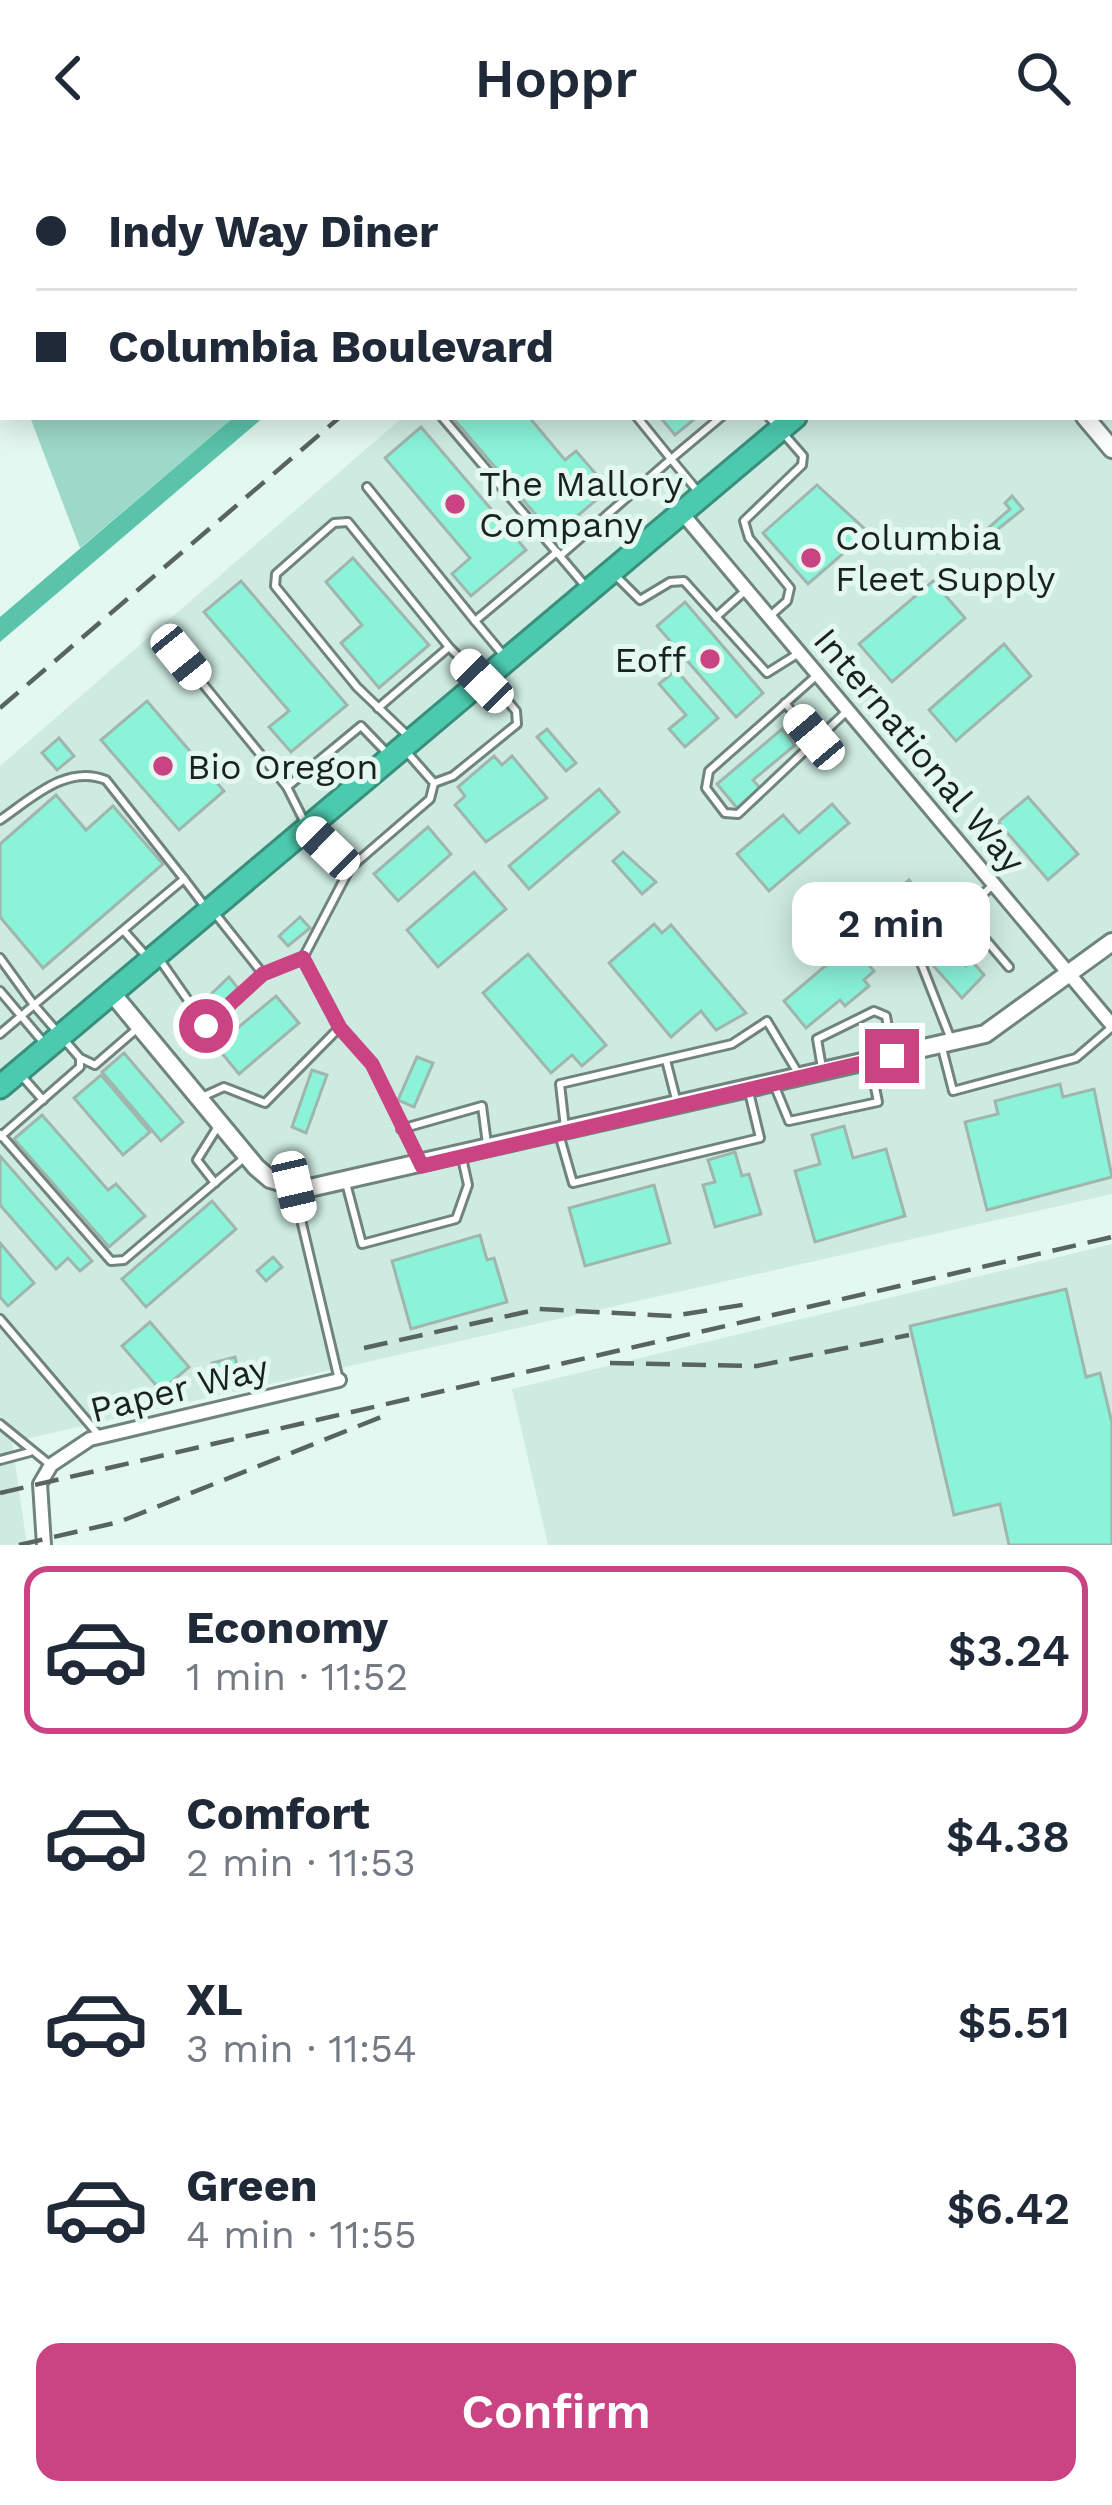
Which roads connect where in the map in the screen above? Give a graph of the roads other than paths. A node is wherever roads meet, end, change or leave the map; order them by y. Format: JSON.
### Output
{"nodes":[{"id":1,"x":445,"y":420,"type":"edge"},
{"id":2,"x":640,"y":420,"type":"edge"},
{"id":3,"x":717,"y":420,"type":"edge"},
{"id":4,"x":1088,"y":420,"type":"edge"},
{"id":5,"x":782,"y":421,"type":"edge"},
{"id":6,"x":1110,"y":443,"type":"edge"},
{"id":7,"x":671,"y":459,"type":"junction"},
{"id":8,"x":367,"y":487,"type":"dead end"},
{"id":9,"x":702,"y":496,"type":"junction"},
{"id":10,"x":682,"y":513,"type":"junction"},
{"id":11,"x":558,"y":554,"type":"junction"},
{"id":12,"x":612,"y":572,"type":"junction"},
{"id":13,"x":590,"y":590,"type":"junction"},
{"id":14,"x":746,"y":590,"type":"junction"},
{"id":15,"x":716,"y":616,"type":"junction"},
{"id":16,"x":770,"y":617,"type":"junction"},
{"id":17,"x":475,"y":621,"type":"junction"},
{"id":18,"x":449,"y":646,"type":"junction"},
{"id":19,"x":799,"y":653,"type":"junction"},
{"id":20,"x":181,"y":657,"type":"dead end"},
{"id":21,"x":508,"y":659,"type":"junction"},
{"id":22,"x":818,"y":675,"type":"junction"},
{"id":23,"x":484,"y":679,"type":"junction"},
{"id":24,"x":785,"y":703,"type":"junction"},
{"id":25,"x":378,"y":707,"type":"junction"},
{"id":26,"x":847,"y":711,"type":"junction"},
{"id":27,"x":814,"y":737,"type":"junction"},
{"id":28,"x":402,"y":748,"type":"junction"},
{"id":29,"x":434,"y":783,"type":"junction"},
{"id":30,"x":286,"y":787,"type":"junction"},
{"id":31,"x":0,"y":820,"type":"edge"},
{"id":32,"x":307,"y":827,"type":"junction"},
{"id":33,"x":350,"y":868,"type":"junction"},
{"id":34,"x":184,"y":879,"type":"junction"},
{"id":35,"x":993,"y":885,"type":"junction"},
{"id":36,"x":209,"y":909,"type":"junction"},
{"id":37,"x":962,"y":912,"type":"junction"},
{"id":38,"x":124,"y":930,"type":"junction"},
{"id":39,"x":1112,"y":942,"type":"edge"},
{"id":40,"x":153,"y":957,"type":"junction"},
{"id":41,"x":0,"y":958,"type":"edge"},
{"id":42,"x":303,"y":958,"type":"junction"},
{"id":43,"x":1009,"y":967,"type":"dead end"},
{"id":44,"x":263,"y":974,"type":"junction"},
{"id":45,"x":1070,"y":977,"type":"junction"},
{"id":46,"x":0,"y":991,"type":"edge"},
{"id":47,"x":110,"y":992,"type":"junction"},
{"id":48,"x":34,"y":1005,"type":"junction"},
{"id":49,"x":21,"y":1016,"type":"junction"},
{"id":50,"x":1112,"y":1026,"type":"edge"},
{"id":51,"x":140,"y":1027,"type":"junction"},
{"id":52,"x":340,"y":1028,"type":"junction"},
{"id":53,"x":0,"y":1034,"type":"edge"},
{"id":54,"x":53,"y":1041,"type":"junction"},
{"id":55,"x":946,"y":1043,"type":"junction"},
{"id":56,"x":892,"y":1056,"type":"junction"},
{"id":57,"x":80,"y":1058,"type":"junction"},
{"id":58,"x":666,"y":1060,"type":"junction"},
{"id":59,"x":870,"y":1061,"type":"junction"},
{"id":60,"x":18,"y":1071,"type":"junction"},
{"id":61,"x":824,"y":1072,"type":"junction"},
{"id":62,"x":800,"y":1077,"type":"junction"},
{"id":63,"x":773,"y":1084,"type":"junction"},
{"id":64,"x":0,"y":1087,"type":"edge"},
{"id":65,"x":748,"y":1089,"type":"junction"},
{"id":66,"x":198,"y":1098,"type":"junction"},
{"id":67,"x":43,"y":1100,"type":"junction"},
{"id":68,"x":678,"y":1106,"type":"junction"},
{"id":69,"x":220,"y":1124,"type":"junction"},
{"id":70,"x":401,"y":1129,"type":"junction"},
{"id":71,"x":562,"y":1133,"type":"junction"},
{"id":72,"x":0,"y":1136,"type":"edge"},
{"id":73,"x":488,"y":1150,"type":"junction"},
{"id":74,"x":246,"y":1156,"type":"junction"},
{"id":75,"x":461,"y":1156,"type":"junction"},
{"id":76,"x":422,"y":1166,"type":"junction"},
{"id":77,"x":214,"y":1183,"type":"junction"},
{"id":78,"x":346,"y":1183,"type":"junction"},
{"id":79,"x":294,"y":1187,"type":"junction"},
{"id":80,"x":0,"y":1319,"type":"edge"},
{"id":81,"x":339,"y":1379,"type":"joint"},
{"id":82,"x":0,"y":1424,"type":"edge"},
{"id":83,"x":100,"y":1437,"type":"junction"},
{"id":84,"x":30,"y":1452,"type":"junction"},
{"id":85,"x":0,"y":1460,"type":"edge"},
{"id":86,"x":51,"y":1465,"type":"junction"},
{"id":87,"x":44,"y":1545,"type":"edge"}],
"edges":[{"from":1,"to":11,"type":"lane"},
{"from":2,"to":7,"type":"lane"},
{"from":3,"to":7,"type":"lane"},
{"from":4,"to":6,"type":"street"},
{"from":5,"to":9,"type":"highway"},
{"from":5,"to":16,"type":"lane"},
{"from":7,"to":9,"type":"lane"},
{"from":7,"to":11,"type":"lane"},
{"from":8,"to":17,"type":"lane"},
{"from":9,"to":10,"type":"highway"},
{"from":10,"to":12,"type":"highway"},
{"from":10,"to":14,"type":"street","name":"International Way"},
{"from":11,"to":13,"type":"lane"},
{"from":11,"to":17,"type":"lane"},
{"from":12,"to":13,"type":"highway"},
{"from":12,"to":15,"type":"lane"},
{"from":13,"to":21,"type":"highway"},
{"from":14,"to":15,"type":"lane"},
{"from":14,"to":16,"type":"street","name":"International Way"},
{"from":15,"to":19,"type":"lane"},
{"from":16,"to":19,"type":"street","name":"International Way"},
{"from":17,"to":21,"type":"lane"},
{"from":18,"to":23,"type":"lane"},
{"from":18,"to":25,"type":"lane"},
{"from":18,"to":25,"type":"lane"},
{"from":19,"to":22,"type":"street","name":"International Way"},
{"from":20,"to":30,"type":"lane"},
{"from":21,"to":23,"type":"highway"},
{"from":22,"to":24,"type":"lane"},
{"from":22,"to":26,"type":"street","name":"International Way"},
{"from":23,"to":28,"type":"highway"},
{"from":23,"to":29,"type":"lane"},
{"from":24,"to":27,"type":"lane"},
{"from":24,"to":27,"type":"lane"},
{"from":25,"to":28,"type":"lane"},
{"from":26,"to":27,"type":"lane"},
{"from":26,"to":35,"type":"street","name":"International Way"},
{"from":28,"to":29,"type":"lane"},
{"from":28,"to":30,"type":"lane"},
{"from":28,"to":32,"type":"highway"},
{"from":29,"to":33,"type":"lane"},
{"from":30,"to":32,"type":"lane"},
{"from":31,"to":34,"type":"lane"},
{"from":32,"to":33,"type":"lane"},
{"from":32,"to":36,"type":"highway"},
{"from":33,"to":42,"type":"lane"},
{"from":34,"to":36,"type":"lane"},
{"from":34,"to":38,"type":"lane"},
{"from":35,"to":37,"type":"lane"},
{"from":35,"to":45,"type":"street","name":"International Way"},
{"from":36,"to":40,"type":"highway"},
{"from":36,"to":44,"type":"lane"},
{"from":37,"to":43,"type":"lane"},
{"from":37,"to":55,"type":"lane"},
{"from":38,"to":40,"type":"lane"},
{"from":38,"to":48,"type":"lane"},
{"from":39,"to":45,"type":"street"},
{"from":40,"to":44,"type":"lane"},
{"from":40,"to":47,"type":"highway"},
{"from":41,"to":48,"type":"lane"},
{"from":42,"to":44,"type":"lane"},
{"from":42,"to":52,"type":"lane"},
{"from":45,"to":50,"type":"street","name":"International Way"},
{"from":45,"to":55,"type":"street"},
{"from":46,"to":49,"type":"lane"},
{"from":47,"to":51,"type":"street"},
{"from":47,"to":54,"type":"highway"},
{"from":48,"to":49,"type":"lane"},
{"from":48,"to":54,"type":"lane"},
{"from":49,"to":53,"type":"lane"},
{"from":49,"to":54,"type":"lane"},
{"from":50,"to":55,"type":"lane"},
{"from":51,"to":57,"type":"lane"},
{"from":51,"to":66,"type":"street"},
{"from":52,"to":66,"type":"lane"},
{"from":52,"to":70,"type":"lane"},
{"from":54,"to":57,"type":"lane"},
{"from":54,"to":60,"type":"highway"},
{"from":55,"to":56,"type":"street"},
{"from":56,"to":59,"type":"street"},
{"from":56,"to":61,"type":"lane"},
{"from":57,"to":67,"type":"lane"},
{"from":58,"to":62,"type":"lane"},
{"from":58,"to":68,"type":"lane"},
{"from":58,"to":71,"type":"lane"},
{"from":59,"to":61,"type":"street"},
{"from":59,"to":63,"type":"lane"},
{"from":60,"to":64,"type":"highway"},
{"from":60,"to":67,"type":"lane"},
{"from":61,"to":62,"type":"street"},
{"from":62,"to":63,"type":"street"},
{"from":63,"to":65,"type":"street"},
{"from":65,"to":68,"type":"street"},
{"from":65,"to":71,"type":"lane"},
{"from":66,"to":69,"type":"street"},
{"from":67,"to":72,"type":"lane"},
{"from":68,"to":71,"type":"street"},
{"from":69,"to":74,"type":"street"},
{"from":69,"to":77,"type":"lane"},
{"from":70,"to":73,"type":"lane"},
{"from":70,"to":76,"type":"lane"},
{"from":71,"to":73,"type":"street"},
{"from":72,"to":77,"type":"lane"},
{"from":73,"to":75,"type":"street"},
{"from":74,"to":77,"type":"lane"},
{"from":74,"to":79,"type":"street"},
{"from":75,"to":76,"type":"street"},
{"from":75,"to":78,"type":"lane"},
{"from":76,"to":78,"type":"street"},
{"from":78,"to":79,"type":"street"},
{"from":79,"to":81,"type":"lane"},
{"from":80,"to":83,"type":"lane"},
{"from":81,"to":83,"type":"street","name":"Paper Way"},
{"from":82,"to":84,"type":"lane"},
{"from":83,"to":86,"type":"street","name":"Paper Way"},
{"from":84,"to":85,"type":"lane"},
{"from":84,"to":86,"type":"lane"},
{"from":86,"to":87,"type":"street"}]}
